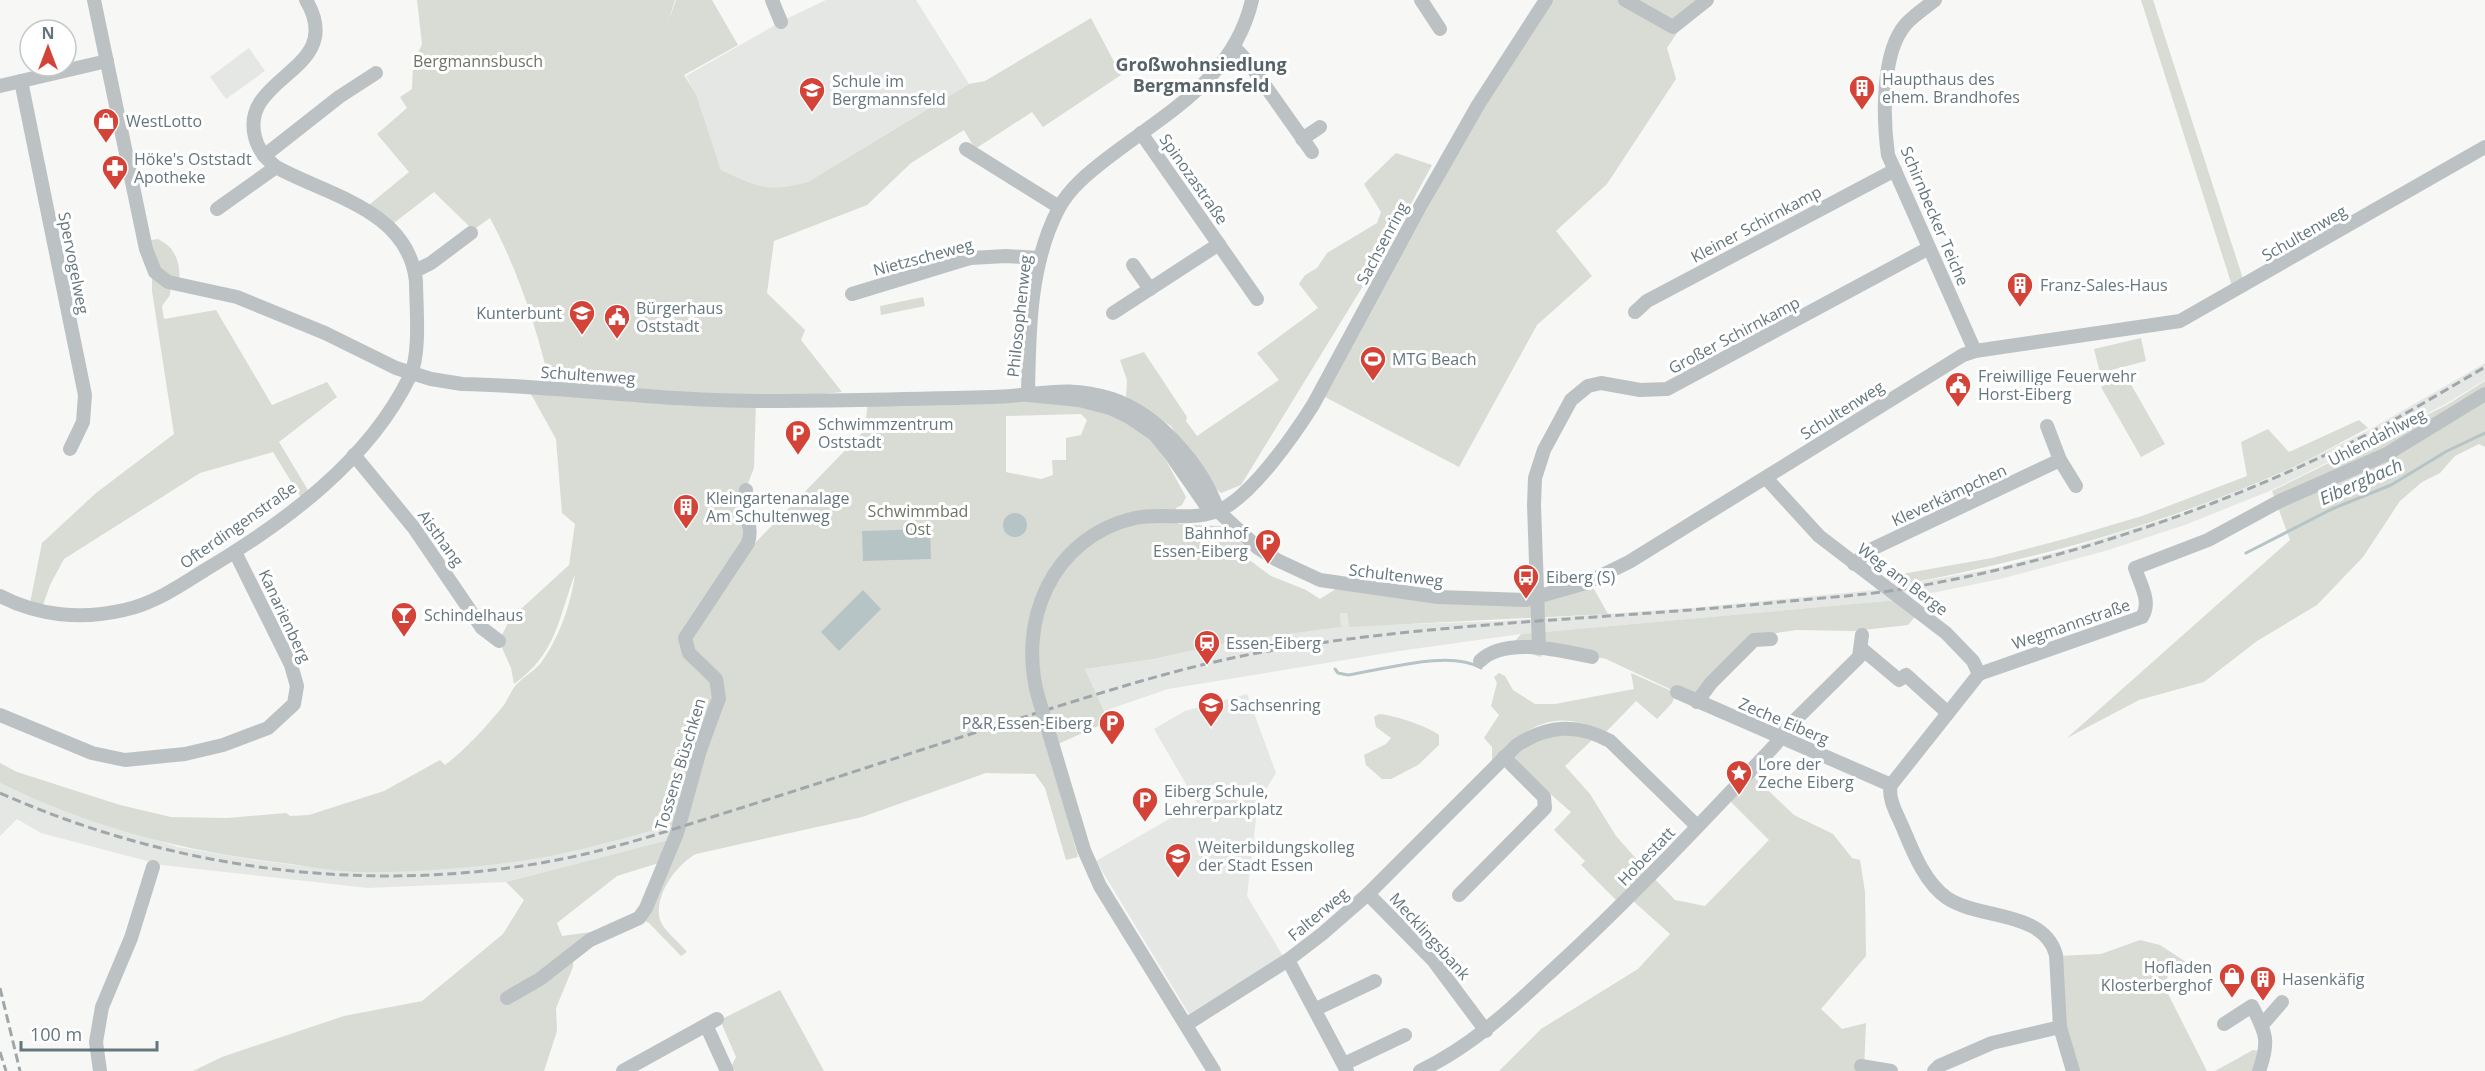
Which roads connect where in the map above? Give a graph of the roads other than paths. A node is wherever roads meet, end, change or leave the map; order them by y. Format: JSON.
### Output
{"nodes":[{"id":1,"x":94,"y":0,"type":"edge"},
{"id":2,"x":306,"y":0,"type":"edge"},
{"id":3,"x":772,"y":0,"type":"edge"},
{"id":4,"x":1252,"y":0,"type":"edge"},
{"id":5,"x":1421,"y":0,"type":"edge"},
{"id":6,"x":1546,"y":0,"type":"edge"},
{"id":7,"x":1625,"y":0,"type":"edge"},
{"id":8,"x":1707,"y":0,"type":"edge"},
{"id":9,"x":1935,"y":0,"type":"edge"},
{"id":10,"x":781,"y":22,"type":"dead end"},
{"id":11,"x":1440,"y":28,"type":"dead end"},
{"id":12,"x":1234,"y":48,"type":"junction"},
{"id":13,"x":107,"y":61,"type":"junction"},
{"id":14,"x":376,"y":74,"type":"dead end"},
{"id":15,"x":21,"y":81,"type":"junction"},
{"id":16,"x":0,"y":86,"type":"edge"},
{"id":17,"x":1320,"y":128,"type":"dead end"},
{"id":18,"x":1141,"y":132,"type":"junction"},
{"id":19,"x":1302,"y":139,"type":"junction"},
{"id":20,"x":2485,"y":147,"type":"edge"},
{"id":21,"x":966,"y":149,"type":"dead end"},
{"id":22,"x":1312,"y":152,"type":"dead end"},
{"id":23,"x":264,"y":156,"type":"junction"},
{"id":24,"x":276,"y":167,"type":"junction"},
{"id":25,"x":1895,"y":170,"type":"junction"},
{"id":26,"x":1059,"y":207,"type":"junction"},
{"id":27,"x":217,"y":209,"type":"dead end"},
{"id":28,"x":471,"y":233,"type":"dead end"},
{"id":29,"x":1219,"y":244,"type":"junction"},
{"id":30,"x":1929,"y":248,"type":"junction"},
{"id":31,"x":1040,"y":258,"type":"junction"},
{"id":32,"x":1133,"y":265,"type":"dead end"},
{"id":33,"x":415,"y":271,"type":"junction"},
{"id":34,"x":1150,"y":289,"type":"junction"},
{"id":35,"x":852,"y":294,"type":"dead end"},
{"id":36,"x":1257,"y":299,"type":"dead end"},
{"id":37,"x":1635,"y":312,"type":"dead end"},
{"id":38,"x":1113,"y":313,"type":"dead end"},
{"id":39,"x":1975,"y":351,"type":"junction"},
{"id":40,"x":411,"y":374,"type":"junction"},
{"id":41,"x":2485,"y":394,"type":"edge"},
{"id":42,"x":1028,"y":395,"type":"junction"},
{"id":43,"x":2047,"y":426,"type":"dead end"},
{"id":44,"x":70,"y":449,"type":"dead end"},
{"id":45,"x":354,"y":455,"type":"junction"},
{"id":46,"x":2060,"y":460,"type":"junction"},
{"id":47,"x":1766,"y":478,"type":"junction"},
{"id":48,"x":2076,"y":486,"type":"dead end"},
{"id":49,"x":746,"y":490,"type":"dead end"},
{"id":50,"x":2280,"y":501,"type":"joint"},
{"id":51,"x":1218,"y":511,"type":"junction"},
{"id":52,"x":235,"y":552,"type":"junction"},
{"id":53,"x":1854,"y":564,"type":"junction"},
{"id":54,"x":0,"y":596,"type":"edge"},
{"id":55,"x":1537,"y":598,"type":"junction"},
{"id":56,"x":1771,"y":639,"type":"dead end"},
{"id":57,"x":499,"y":641,"type":"dead end"},
{"id":58,"x":1539,"y":647,"type":"junction"},
{"id":59,"x":1592,"y":657,"type":"dead end"},
{"id":60,"x":1480,"y":661,"type":"dead end"},
{"id":61,"x":1979,"y":674,"type":"junction"},
{"id":62,"x":1677,"y":692,"type":"dead end"},
{"id":63,"x":1697,"y":702,"type":"junction"},
{"id":64,"x":1947,"y":713,"type":"junction"},
{"id":65,"x":0,"y":715,"type":"edge"},
{"id":66,"x":1780,"y":737,"type":"junction"},
{"id":67,"x":1504,"y":757,"type":"junction"},
{"id":68,"x":1891,"y":785,"type":"junction"},
{"id":69,"x":1697,"y":826,"type":"junction"},
{"id":70,"x":153,"y":867,"type":"dead end"},
{"id":71,"x":1368,"y":894,"type":"junction"},
{"id":72,"x":1459,"y":895,"type":"dead end"},
{"id":73,"x":1288,"y":960,"type":"junction"},
{"id":74,"x":1375,"y":981,"type":"dead end"},
{"id":75,"x":507,"y":998,"type":"dead end"},
{"id":76,"x":2282,"y":1002,"type":"dead end"},
{"id":77,"x":1317,"y":1009,"type":"junction"},
{"id":78,"x":1187,"y":1024,"type":"junction"},
{"id":79,"x":2224,"y":1024,"type":"dead end"},
{"id":80,"x":2262,"y":1025,"type":"junction"},
{"id":81,"x":2060,"y":1027,"type":"junction"},
{"id":82,"x":1486,"y":1031,"type":"junction"},
{"id":83,"x":1405,"y":1035,"type":"dead end"},
{"id":84,"x":1861,"y":1066,"type":"dead end"},
{"id":85,"x":1346,"y":1068,"type":"edge"},
{"id":86,"x":100,"y":1071,"type":"edge"},
{"id":87,"x":623,"y":1071,"type":"edge"},
{"id":88,"x":727,"y":1071,"type":"edge"},
{"id":89,"x":1214,"y":1071,"type":"edge"},
{"id":90,"x":1420,"y":1071,"type":"edge"},
{"id":91,"x":1892,"y":1071,"type":"edge"},
{"id":92,"x":1934,"y":1071,"type":"edge"},
{"id":93,"x":2073,"y":1071,"type":"edge"},
{"id":94,"x":2259,"y":1071,"type":"edge"}],
"edges":[{"from":1,"to":13,"type":"street"},
{"from":2,"to":23,"type":"street"},
{"from":3,"to":10,"type":"street"},
{"from":4,"to":12,"type":"street","name":"Philosophenweg"},
{"from":5,"to":11,"type":"street"},
{"from":6,"to":51,"type":"street","name":"Sachsenring"},
{"from":7,"to":8,"type":"street"},
{"from":9,"to":25,"type":"street","name":"Schirnbecker Teiche"},
{"from":12,"to":18,"type":"street","name":"Philosophenweg"},
{"from":12,"to":19,"type":"street"},
{"from":13,"to":15,"type":"street"},
{"from":13,"to":40,"type":"street","name":"Schultenweg"},
{"from":14,"to":23,"type":"street"},
{"from":15,"to":16,"type":"street"},
{"from":15,"to":44,"type":"street","name":"Spervogelweg"},
{"from":17,"to":19,"type":"street"},
{"from":18,"to":26,"type":"street","name":"Philosophenweg"},
{"from":18,"to":29,"type":"street","name":"Spinozastraße"},
{"from":19,"to":22,"type":"street"},
{"from":20,"to":39,"type":"street","name":"Schultenweg"},
{"from":21,"to":26,"type":"street"},
{"from":23,"to":24,"type":"street"},
{"from":24,"to":27,"type":"street"},
{"from":24,"to":33,"type":"street"},
{"from":25,"to":30,"type":"street","name":"Schirnbecker Teiche"},
{"from":25,"to":37,"type":"street","name":"Kleiner Schirnkamp"},
{"from":26,"to":31,"type":"street","name":"Philosophenweg"},
{"from":28,"to":33,"type":"street"},
{"from":29,"to":34,"type":"street","name":"Spinozastraße"},
{"from":29,"to":36,"type":"street","name":"Spinozastraße"},
{"from":30,"to":39,"type":"street","name":"Schirnbecker Teiche"},
{"from":30,"to":55,"type":"street","name":"Großer Schirnkamp"},
{"from":31,"to":35,"type":"street","name":"Nietzscheweg"},
{"from":31,"to":42,"type":"street","name":"Philosophenweg"},
{"from":32,"to":34,"type":"street"},
{"from":33,"to":40,"type":"street"},
{"from":34,"to":38,"type":"street","name":"Spinozastraße"},
{"from":39,"to":47,"type":"street","name":"Schultenweg"},
{"from":40,"to":42,"type":"street","name":"Schultenweg"},
{"from":40,"to":45,"type":"street","name":"Ofterdingenstraße"},
{"from":41,"to":50,"type":"street","name":"Uhlendahlweg"},
{"from":42,"to":51,"type":"street","name":"Schultenweg"},
{"from":43,"to":46,"type":"street"},
{"from":45,"to":52,"type":"street","name":"Ofterdingenstraße"},
{"from":45,"to":57,"type":"street","name":"Aisthang"},
{"from":46,"to":48,"type":"street"},
{"from":46,"to":53,"type":"street","name":"Kleverkämpchen"},
{"from":47,"to":53,"type":"street","name":"Weg am Berge"},
{"from":47,"to":55,"type":"street","name":"Schultenweg"},
{"from":49,"to":75,"type":"street","name":"Tossens Büschken"},
{"from":50,"to":61,"type":"street","name":"Wegmannstraße"},
{"from":51,"to":55,"type":"street","name":"Schultenweg"},
{"from":51,"to":78,"type":"street","name":"Sachsenring","bridge":true},
{"from":52,"to":54,"type":"street","name":"Ofterdingenstraße"},
{"from":52,"to":65,"type":"street","name":"Kanarienberg"},
{"from":53,"to":61,"type":"street","name":"Weg am Berge"},
{"from":55,"to":58,"type":"street"},
{"from":56,"to":63,"type":"street"},
{"from":58,"to":59,"type":"street"},
{"from":58,"to":60,"type":"street"},
{"from":61,"to":64,"type":"street"},
{"from":62,"to":63,"type":"street","name":"Zeche Eiberg"},
{"from":63,"to":66,"type":"street","name":"Zeche Eiberg"},
{"from":64,"to":66,"type":"street","name":"Hobestatt"},
{"from":64,"to":68,"type":"street"},
{"from":66,"to":68,"type":"street","name":"Zeche Eiberg"},
{"from":66,"to":69,"type":"street","name":"Hobestatt"},
{"from":67,"to":69,"type":"street","name":"Falterweg"},
{"from":67,"to":71,"type":"street","name":"Falterweg"},
{"from":67,"to":72,"type":"street"},
{"from":68,"to":81,"type":"street"},
{"from":69,"to":82,"type":"street","name":"Hobestatt"},
{"from":70,"to":86,"type":"street"},
{"from":71,"to":73,"type":"street","name":"Falterweg"},
{"from":71,"to":82,"type":"street","name":"Mecklingsbank"},
{"from":73,"to":77,"type":"street"},
{"from":73,"to":78,"type":"street","name":"Falterweg"},
{"from":74,"to":77,"type":"street"},
{"from":76,"to":80,"type":"street"},
{"from":77,"to":85,"type":"street"},
{"from":78,"to":89,"type":"street","name":"Sachsenring"},
{"from":79,"to":80,"type":"street"},
{"from":80,"to":94,"type":"street"},
{"from":81,"to":92,"type":"street"},
{"from":81,"to":93,"type":"street"},
{"from":82,"to":90,"type":"street","name":"Hobestatt"},
{"from":83,"to":85,"type":"street"},
{"from":84,"to":91,"type":"street"},
{"from":87,"to":88,"type":"street"}]}
